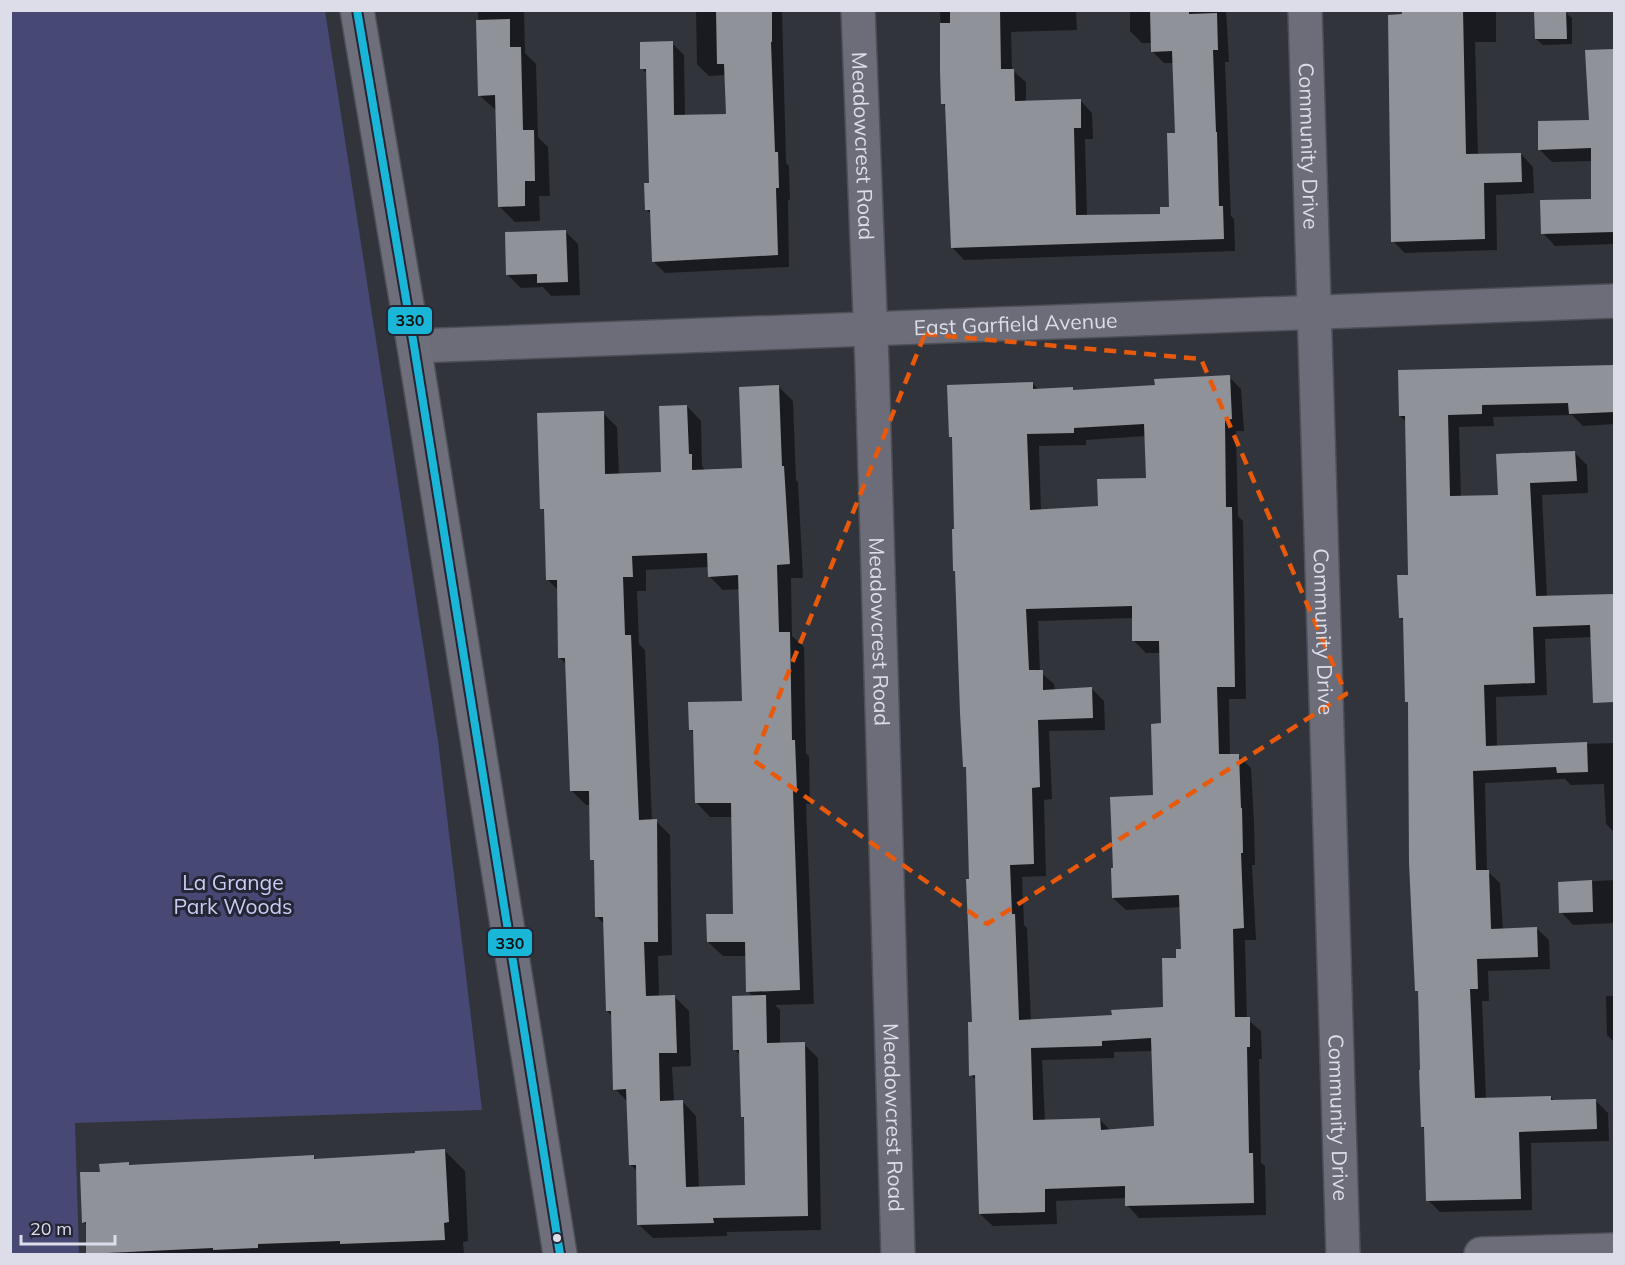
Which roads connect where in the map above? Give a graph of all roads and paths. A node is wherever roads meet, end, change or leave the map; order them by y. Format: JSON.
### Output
{"nodes":[{"id":1,"x":357,"y":10,"type":"edge"},
{"id":2,"x":858,"y":10,"type":"edge"},
{"id":3,"x":1305,"y":10,"type":"edge"},
{"id":4,"x":1614,"y":301,"type":"edge"},
{"id":5,"x":1314,"y":313,"type":"junction"},
{"id":6,"x":871,"y":330,"type":"junction"},
{"id":7,"x":414,"y":346,"type":"junction"},
{"id":8,"x":1614,"y":1250,"type":"edge"},
{"id":9,"x":560,"y":1254,"type":"edge"},
{"id":10,"x":898,"y":1254,"type":"edge"},
{"id":11,"x":1343,"y":1254,"type":"edge"},
{"id":12,"x":1481,"y":1254,"type":"edge"}],
"edges":[{"from":1,"to":7,"type":"main road"},
{"from":2,"to":6,"type":"street","name":"Meadowcrest Road"},
{"from":3,"to":5,"type":"street","name":"Community Drive"},
{"from":4,"to":5,"type":"street","name":"East Garfield Avenue"},
{"from":5,"to":6,"type":"street","name":"East Garfield Avenue"},
{"from":5,"to":11,"type":"street","name":"Community Drive"},
{"from":6,"to":7,"type":"street","name":"East Garfield Avenue"},
{"from":6,"to":10,"type":"street","name":"Meadowcrest Road"},
{"from":7,"to":9,"type":"main road"},
{"from":8,"to":12,"type":"street"}]}
